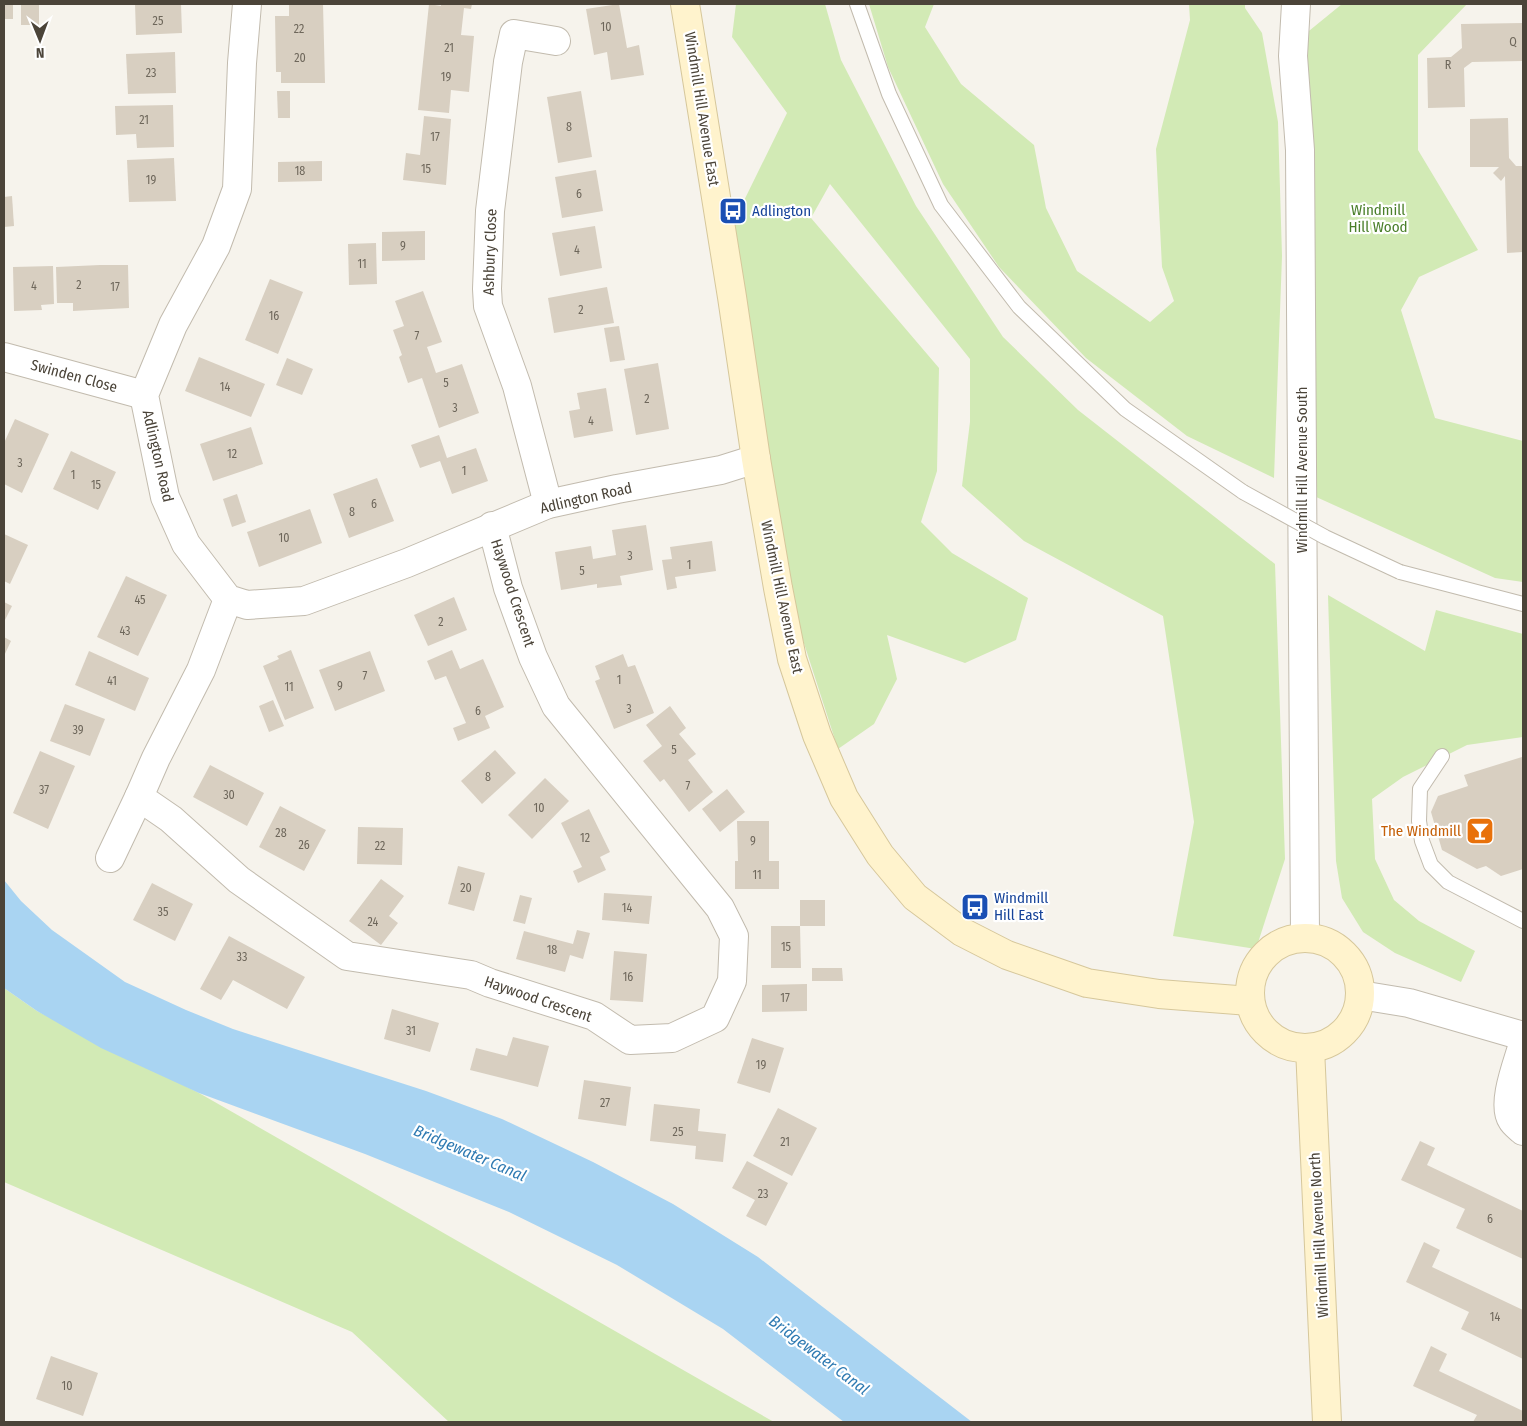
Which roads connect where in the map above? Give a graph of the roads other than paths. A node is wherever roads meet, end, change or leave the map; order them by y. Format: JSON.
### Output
{"nodes":[{"id":1,"x":247,"y":4,"type":"edge"},
{"id":2,"x":685,"y":4,"type":"edge"},
{"id":3,"x":857,"y":4,"type":"edge"},
{"id":4,"x":1296,"y":4,"type":"edge"},
{"id":5,"x":556,"y":41,"type":"dead end"},
{"id":6,"x":4,"y":357,"type":"edge"},
{"id":7,"x":144,"y":395,"type":"junction"},
{"id":8,"x":756,"y":459,"type":"junction"},
{"id":9,"x":548,"y":504,"type":"junction"},
{"id":10,"x":492,"y":526,"type":"junction"},
{"id":11,"x":228,"y":599,"type":"junction"},
{"id":12,"x":1523,"y":604,"type":"edge"},
{"id":13,"x":1442,"y":756,"type":"dead end"},
{"id":14,"x":139,"y":796,"type":"junction"},
{"id":15,"x":110,"y":858,"type":"dead end"},
{"id":16,"x":1523,"y":921,"type":"edge"},
{"id":17,"x":1304,"y":937,"type":"junction"},
{"id":18,"x":1360,"y":995,"type":"junction"},
{"id":19,"x":1250,"y":1001,"type":"junction"},
{"id":20,"x":1523,"y":1036,"type":"edge"},
{"id":21,"x":1523,"y":1044,"type":"edge"},
{"id":22,"x":1310,"y":1048,"type":"junction"},
{"id":23,"x":1523,"y":1131,"type":"edge"},
{"id":24,"x":1327,"y":1422,"type":"edge"}],
"edges":[{"from":1,"to":7,"type":"street","name":"Adlington Road"},
{"from":2,"to":8,"type":"street","name":"Windmill Hill Avenue East"},
{"from":3,"to":12,"type":"lane","bridge":true},
{"from":4,"to":17,"type":"street","name":"Windmill Hill Avenue South"},
{"from":5,"to":9,"type":"street","name":"Ashbury Close"},
{"from":6,"to":7,"type":"street","name":"Swinden Close"},
{"from":7,"to":11,"type":"street","name":"Adlington Road"},
{"from":8,"to":9,"type":"street","name":"Adlington Road"},
{"from":8,"to":19,"type":"street","name":"Windmill Hill Avenue East"},
{"from":9,"to":10,"type":"street","name":"Adlington Road"},
{"from":10,"to":11,"type":"street","name":"Adlington Road"},
{"from":10,"to":14,"type":"street","name":"Haywood Crescent"},
{"from":11,"to":14,"type":"street"},
{"from":13,"to":16,"type":"lane"},
{"from":14,"to":15,"type":"street"},
{"from":17,"to":18,"type":"street"},
{"from":17,"to":19,"type":"street"},
{"from":18,"to":20,"type":"street"},
{"from":18,"to":22,"type":"street"},
{"from":19,"to":22,"type":"street"},
{"from":21,"to":23,"type":"street"},
{"from":22,"to":24,"type":"street","name":"Windmill Hill Avenue North"}]}
